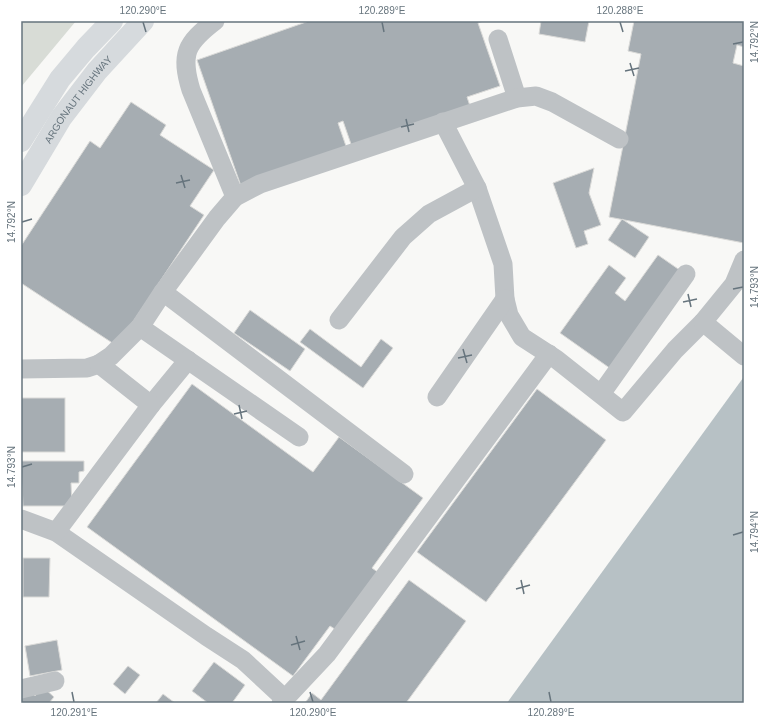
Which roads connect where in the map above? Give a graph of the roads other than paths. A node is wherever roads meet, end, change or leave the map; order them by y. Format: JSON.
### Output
{"nodes":[{"id":1,"x":112,"y":21,"type":"edge"},
{"id":2,"x":143,"y":21,"type":"edge"},
{"id":3,"x":215,"y":21,"type":"edge"},
{"id":4,"x":498,"y":39,"type":"dead end"},
{"id":5,"x":517,"y":98,"type":"junction"},
{"id":6,"x":443,"y":122,"type":"junction"},
{"id":7,"x":619,"y":139,"type":"dead end"},
{"id":8,"x":21,"y":140,"type":"edge"},
{"id":9,"x":21,"y":185,"type":"edge"},
{"id":10,"x":477,"y":188,"type":"junction"},
{"id":11,"x":235,"y":197,"type":"junction"},
{"id":12,"x":744,"y":260,"type":"edge"},
{"id":13,"x":686,"y":274,"type":"dead end"},
{"id":14,"x":163,"y":292,"type":"junction"},
{"id":15,"x":505,"y":299,"type":"junction"},
{"id":16,"x":339,"y":320,"type":"dead end"},
{"id":17,"x":702,"y":322,"type":"junction"},
{"id":18,"x":140,"y":327,"type":"junction"},
{"id":19,"x":548,"y":354,"type":"junction"},
{"id":20,"x":744,"y":356,"type":"edge"},
{"id":21,"x":188,"y":360,"type":"junction"},
{"id":22,"x":99,"y":364,"type":"junction"},
{"id":23,"x":21,"y":368,"type":"edge"},
{"id":24,"x":601,"y":394,"type":"junction"},
{"id":25,"x":437,"y":397,"type":"dead end"},
{"id":26,"x":151,"y":405,"type":"junction"},
{"id":27,"x":299,"y":437,"type":"dead end"},
{"id":28,"x":404,"y":474,"type":"dead end"},
{"id":29,"x":21,"y":519,"type":"edge"},
{"id":30,"x":56,"y":532,"type":"junction"},
{"id":31,"x":55,"y":681,"type":"dead end"},
{"id":32,"x":21,"y":689,"type":"edge"},
{"id":33,"x":283,"y":701,"type":"edge"}],
"edges":[{"from":1,"to":8,"type":"main road"},
{"from":2,"to":9,"type":"main road","name":"ARGONAUT HIGHWAY"},
{"from":3,"to":11,"type":"street"},
{"from":4,"to":5,"type":"street"},
{"from":5,"to":6,"type":"street"},
{"from":5,"to":7,"type":"street"},
{"from":6,"to":10,"type":"street"},
{"from":6,"to":11,"type":"street"},
{"from":10,"to":15,"type":"street"},
{"from":10,"to":16,"type":"street"},
{"from":11,"to":14,"type":"street"},
{"from":12,"to":17,"type":"street"},
{"from":13,"to":24,"type":"street"},
{"from":14,"to":18,"type":"street"},
{"from":14,"to":28,"type":"street"},
{"from":15,"to":19,"type":"street"},
{"from":15,"to":25,"type":"street"},
{"from":17,"to":20,"type":"street"},
{"from":17,"to":24,"type":"street"},
{"from":18,"to":21,"type":"street"},
{"from":18,"to":22,"type":"street"},
{"from":19,"to":24,"type":"street"},
{"from":19,"to":33,"type":"street"},
{"from":21,"to":26,"type":"street"},
{"from":21,"to":27,"type":"street"},
{"from":22,"to":23,"type":"street"},
{"from":22,"to":26,"type":"street"},
{"from":26,"to":30,"type":"street"},
{"from":29,"to":30,"type":"street"},
{"from":30,"to":33,"type":"street"},
{"from":31,"to":32,"type":"street"}]}
